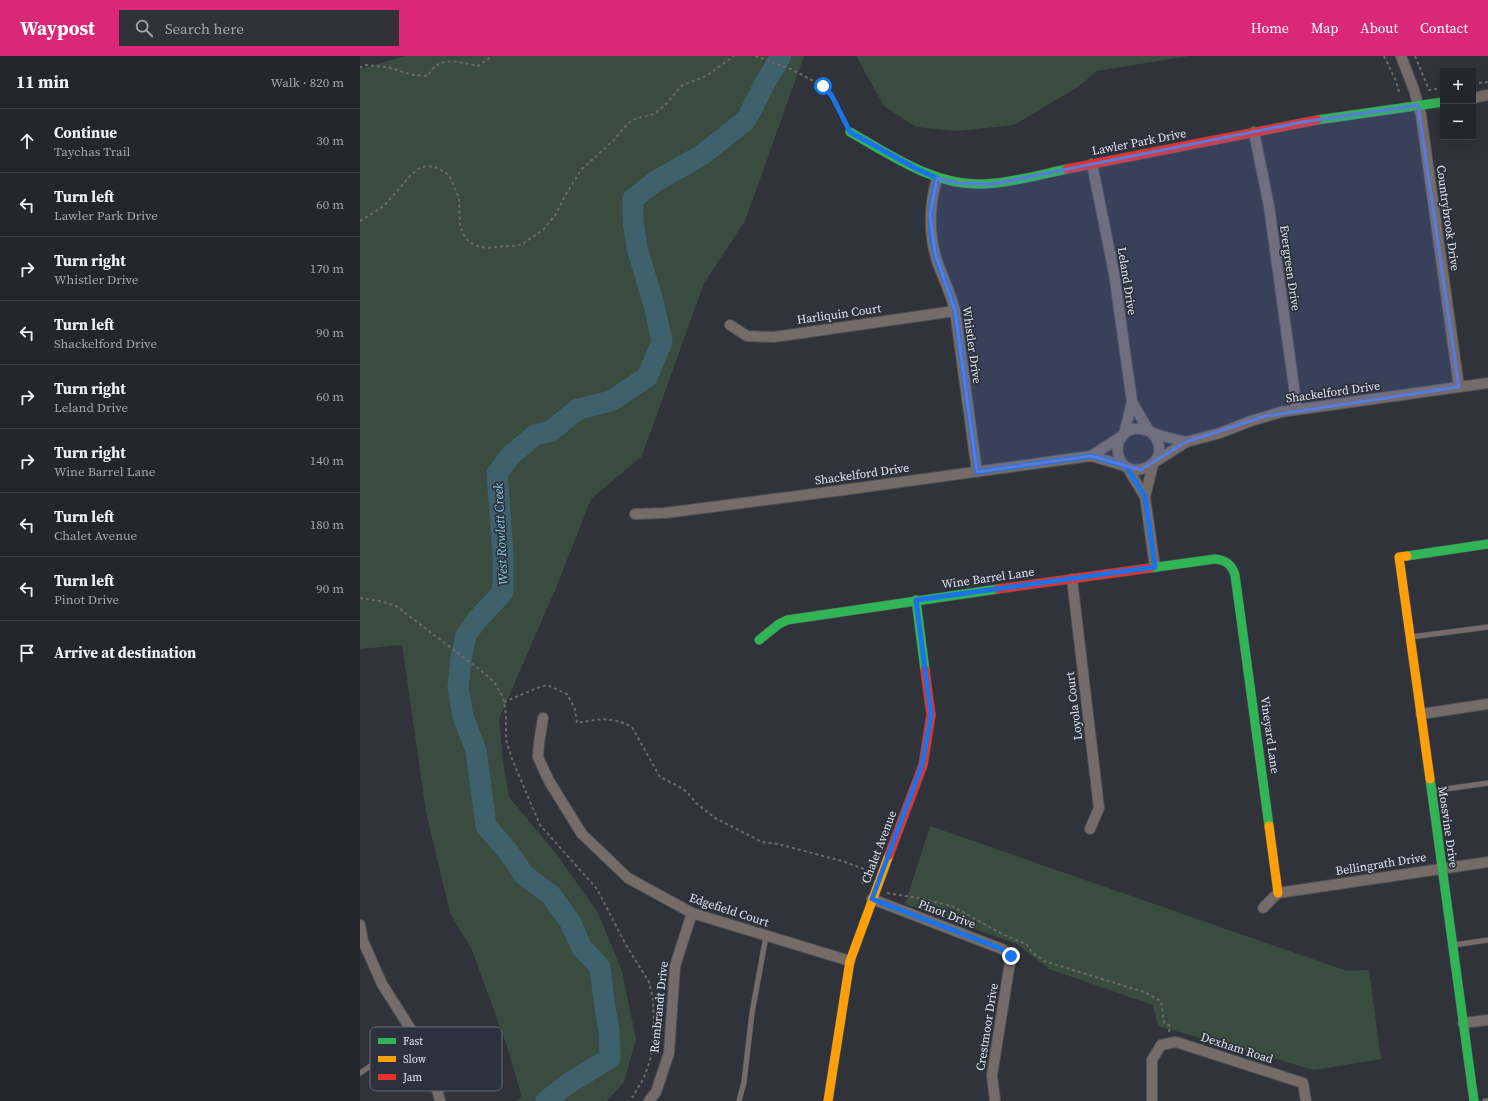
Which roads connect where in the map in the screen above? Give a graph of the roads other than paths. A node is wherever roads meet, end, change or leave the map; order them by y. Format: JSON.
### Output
{"nodes":[{"id":1,"x":1401,"y":56,"type":"edge"},
{"id":2,"x":1488,"y":95,"type":"edge"},
{"id":3,"x":1476,"y":97,"type":"edge"},
{"id":4,"x":1440,"y":102,"type":"edge"},
{"id":5,"x":1418,"y":105,"type":"junction"},
{"id":6,"x":850,"y":132,"type":"road end"},
{"id":7,"x":1254,"y":132,"type":"junction"},
{"id":8,"x":1092,"y":164,"type":"junction"},
{"id":9,"x":937,"y":178,"type":"junction"},
{"id":10,"x":955,"y":311,"type":"junction"},
{"id":11,"x":730,"y":325,"type":"dead end"},
{"id":12,"x":1488,"y":383,"type":"edge"},
{"id":13,"x":1459,"y":387,"type":"junction"},
{"id":14,"x":1132,"y":402,"type":"junction"},
{"id":15,"x":1297,"y":409,"type":"junction"},
{"id":16,"x":1150,"y":432,"type":"junction"},
{"id":17,"x":1123,"y":435,"type":"junction"},
{"id":18,"x":1186,"y":442,"type":"junction"},
{"id":19,"x":1091,"y":456,"type":"junction"},
{"id":20,"x":1154,"y":463,"type":"junction"},
{"id":21,"x":1126,"y":466,"type":"junction"},
{"id":22,"x":977,"y":472,"type":"junction"},
{"id":23,"x":1145,"y":497,"type":"junction"},
{"id":24,"x":635,"y":514,"type":"dead end"},
{"id":25,"x":1488,"y":544,"type":"edge"},
{"id":26,"x":1227,"y":562,"type":"joint"},
{"id":27,"x":1155,"y":567,"type":"junction"},
{"id":28,"x":1072,"y":579,"type":"junction"},
{"id":29,"x":916,"y":600,"type":"junction"},
{"id":30,"x":1488,"y":627,"type":"edge"},
{"id":31,"x":1410,"y":637,"type":"junction"},
{"id":32,"x":759,"y":640,"type":"dead end"},
{"id":33,"x":1488,"y":704,"type":"edge"},
{"id":34,"x":1420,"y":714,"type":"junction"},
{"id":35,"x":543,"y":718,"type":"dead end"},
{"id":36,"x":1488,"y":783,"type":"edge"},
{"id":37,"x":1431,"y":791,"type":"junction"},
{"id":38,"x":1090,"y":829,"type":"dead end"},
{"id":39,"x":1488,"y":862,"type":"edge"},
{"id":40,"x":1442,"y":868,"type":"junction"},
{"id":41,"x":1278,"y":893,"type":"junction"},
{"id":42,"x":872,"y":899,"type":"junction"},
{"id":43,"x":1263,"y":908,"type":"dead end"},
{"id":44,"x":692,"y":914,"type":"junction"},
{"id":45,"x":360,"y":925,"type":"edge"},
{"id":46,"x":766,"y":936,"type":"junction"},
{"id":47,"x":1488,"y":940,"type":"edge"},
{"id":48,"x":1453,"y":945,"type":"junction"},
{"id":49,"x":1011,"y":956,"type":"joint"},
{"id":50,"x":850,"y":961,"type":"junction"},
{"id":51,"x":1488,"y":1020,"type":"edge"},
{"id":52,"x":1463,"y":1023,"type":"junction"},
{"id":53,"x":409,"y":1027,"type":"edge"},
{"id":54,"x":370,"y":1066,"type":"edge"},
{"id":55,"x":360,"y":1073,"type":"edge"},
{"id":56,"x":437,"y":1091,"type":"edge"},
{"id":57,"x":440,"y":1101,"type":"edge"},
{"id":58,"x":649,"y":1101,"type":"edge"},
{"id":59,"x":739,"y":1101,"type":"edge"},
{"id":60,"x":828,"y":1101,"type":"edge"},
{"id":61,"x":995,"y":1101,"type":"edge"},
{"id":62,"x":1152,"y":1101,"type":"edge"},
{"id":63,"x":1306,"y":1101,"type":"edge"},
{"id":64,"x":1474,"y":1101,"type":"edge"},
{"id":65,"x":1485,"y":1101,"type":"edge"},
{"id":66,"x":1488,"y":1101,"type":"edge"}],
"edges":[{"from":1,"to":5,"type":"street","name":"Countrybrook Drive"},
{"from":2,"to":3,"type":"street"},
{"from":4,"to":5,"type":"street","name":"Lawler Park Drive"},
{"from":5,"to":7,"type":"street","name":"Lawler Park Drive"},
{"from":5,"to":13,"type":"street","name":"Countrybrook Drive"},
{"from":6,"to":9,"type":"street","name":"Lawler Park Drive"},
{"from":7,"to":8,"type":"street","name":"Lawler Park Drive"},
{"from":7,"to":15,"type":"street","name":"Evergreen Drive"},
{"from":8,"to":9,"type":"street","name":"Lawler Park Drive"},
{"from":8,"to":14,"type":"street","name":"Leland Drive"},
{"from":9,"to":10,"type":"street","name":"Whistler Drive"},
{"from":10,"to":11,"type":"street","name":"Harliquin Court"},
{"from":10,"to":22,"type":"street","name":"Whistler Drive"},
{"from":12,"to":13,"type":"street","name":"Shackelford Drive"},
{"from":13,"to":15,"type":"street","name":"Shackelford Drive"},
{"from":14,"to":16,"type":"street","name":"Leland Drive"},
{"from":14,"to":17,"type":"street","name":"Leland Drive"},
{"from":15,"to":18,"type":"street","name":"Shackelford Drive"},
{"from":16,"to":17,"type":"street"},
{"from":16,"to":18,"type":"street"},
{"from":16,"to":20,"type":"street"},
{"from":17,"to":19,"type":"street","name":"Shackelford Drive"},
{"from":17,"to":21,"type":"street"},
{"from":18,"to":20,"type":"street","name":"Shackelford Drive"},
{"from":19,"to":21,"type":"street","name":"Shackelford Drive"},
{"from":19,"to":22,"type":"street","name":"Shackelford Drive"},
{"from":20,"to":21,"type":"street"},
{"from":20,"to":23,"type":"street"},
{"from":21,"to":23,"type":"street"},
{"from":22,"to":24,"type":"street","name":"Shackelford Drive"},
{"from":23,"to":27,"type":"street"},
{"from":25,"to":31,"type":"street","name":"Mossvine Drive"},
{"from":26,"to":27,"type":"street","name":"Wine Barrel Lane"},
{"from":26,"to":41,"type":"street","name":"Vineyard Lane"},
{"from":27,"to":28,"type":"street","name":"Wine Barrel Lane"},
{"from":28,"to":29,"type":"street","name":"Wine Barrel Lane"},
{"from":28,"to":38,"type":"street","name":"Loyola Court"},
{"from":29,"to":32,"type":"street","name":"Wine Barrel Lane"},
{"from":29,"to":42,"type":"street","name":"Chalet Avenue"},
{"from":30,"to":31,"type":"lane"},
{"from":31,"to":34,"type":"street","name":"Mossvine Drive"},
{"from":33,"to":34,"type":"street"},
{"from":34,"to":37,"type":"street","name":"Mossvine Drive"},
{"from":35,"to":44,"type":"street","name":"Edgefield Court"},
{"from":36,"to":37,"type":"lane"},
{"from":37,"to":40,"type":"street","name":"Mossvine Drive"},
{"from":39,"to":40,"type":"street","name":"Bellingrath Drive"},
{"from":40,"to":41,"type":"street","name":"Bellingrath Drive"},
{"from":40,"to":48,"type":"street","name":"Mossvine Drive"},
{"from":41,"to":43,"type":"street"},
{"from":42,"to":49,"type":"street","name":"Pinot Drive"},
{"from":42,"to":50,"type":"street","name":"Chalet Avenue"},
{"from":44,"to":46,"type":"street","name":"Edgefield Court"},
{"from":44,"to":58,"type":"street","name":"Rembrandt Drive"},
{"from":45,"to":53,"type":"street"},
{"from":46,"to":50,"type":"street","name":"Edgefield Court"},
{"from":46,"to":59,"type":"lane"},
{"from":47,"to":48,"type":"lane"},
{"from":48,"to":52,"type":"street","name":"Mossvine Drive"},
{"from":49,"to":61,"type":"street","name":"Crestmoor Drive"},
{"from":50,"to":60,"type":"street","name":"Chalet Avenue"},
{"from":51,"to":52,"type":"street"},
{"from":52,"to":64,"type":"street","name":"Mossvine Drive"},
{"from":54,"to":55,"type":"lane"},
{"from":56,"to":57,"type":"street"},
{"from":62,"to":63,"type":"street","name":"Dexham Road"},
{"from":65,"to":66,"type":"lane"}]}
